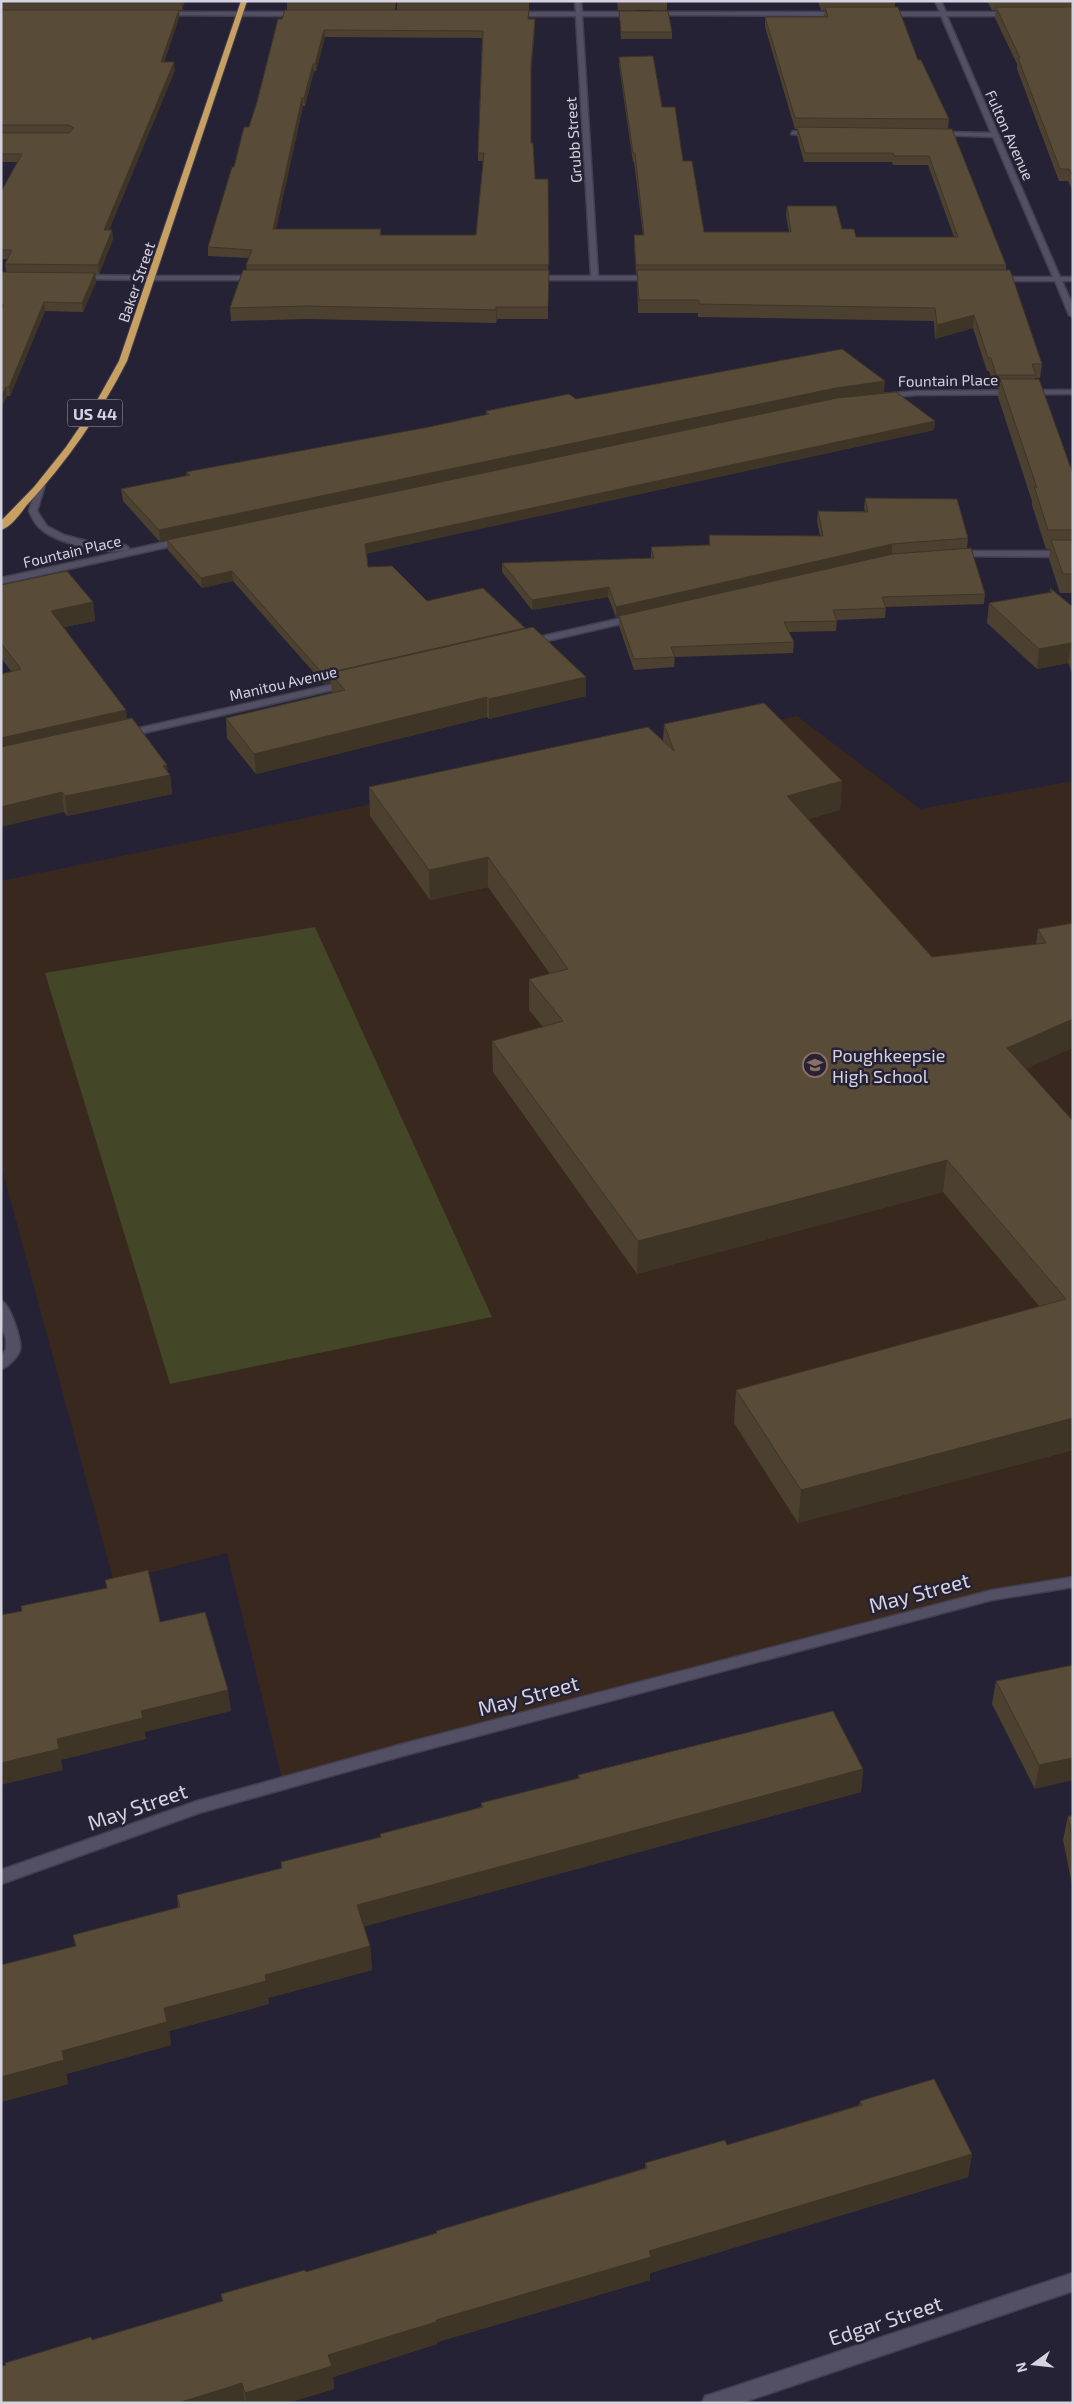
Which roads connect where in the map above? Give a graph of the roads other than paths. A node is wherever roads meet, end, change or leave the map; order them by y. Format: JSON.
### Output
{"nodes":[{"id":1,"x":244,"y":1,"type":"edge"},
{"id":2,"x":578,"y":1,"type":"edge"},
{"id":3,"x":938,"y":1,"type":"edge"},
{"id":4,"x":156,"y":14,"type":"edge"},
{"id":5,"x":240,"y":14,"type":"junction"},
{"id":6,"x":311,"y":14,"type":"edge"},
{"id":7,"x":508,"y":14,"type":"edge"},
{"id":8,"x":577,"y":14,"type":"junction"},
{"id":9,"x":637,"y":14,"type":"edge"},
{"id":10,"x":646,"y":14,"type":"edge"},
{"id":11,"x":844,"y":14,"type":"edge"},
{"id":12,"x":874,"y":14,"type":"edge"},
{"id":13,"x":943,"y":14,"type":"junction"},
{"id":14,"x":1023,"y":14,"type":"edge"},
{"id":15,"x":793,"y":134,"type":"edge"},
{"id":16,"x":822,"y":134,"type":"edge"},
{"id":17,"x":928,"y":134,"type":"edge"},
{"id":18,"x":996,"y":135,"type":"junction"},
{"id":19,"x":67,"y":277,"type":"edge"},
{"id":20,"x":152,"y":278,"type":"junction"},
{"id":21,"x":268,"y":278,"type":"edge"},
{"id":22,"x":526,"y":278,"type":"edge"},
{"id":23,"x":595,"y":278,"type":"junction"},
{"id":24,"x":664,"y":278,"type":"edge"},
{"id":25,"x":990,"y":279,"type":"edge"},
{"id":26,"x":1059,"y":279,"type":"junction"},
{"id":27,"x":1073,"y":279,"type":"edge"},
{"id":28,"x":1073,"y":315,"type":"edge"},
{"id":29,"x":1073,"y":392,"type":"edge"},
{"id":30,"x":873,"y":396,"type":"edge"},
{"id":31,"x":41,"y":484,"type":"junction"},
{"id":32,"x":1,"y":527,"type":"edge"},
{"id":33,"x":188,"y":540,"type":"edge"},
{"id":34,"x":150,"y":548,"type":"junction"},
{"id":35,"x":946,"y":554,"type":"edge"},
{"id":36,"x":1073,"y":554,"type":"edge"},
{"id":37,"x":1,"y":581,"type":"edge"},
{"id":38,"x":640,"y":617,"type":"edge"},
{"id":39,"x":524,"y":643,"type":"edge"},
{"id":40,"x":360,"y":681,"type":"edge"},
{"id":41,"x":118,"y":736,"type":"edge"},
{"id":42,"x":1,"y":1305,"type":"edge"},
{"id":43,"x":1,"y":1365,"type":"edge"},
{"id":44,"x":1073,"y":1582,"type":"edge"},
{"id":45,"x":1,"y":1877,"type":"edge"},
{"id":46,"x":1073,"y":2282,"type":"edge"},
{"id":47,"x":712,"y":2403,"type":"edge"}],
"edges":[{"from":1,"to":5,"type":"highway","number":"US 44"},
{"from":2,"to":8,"type":"street","name":"Grubb Street"},
{"from":3,"to":13,"type":"street","name":"Fulton Avenue"},
{"from":4,"to":5,"type":"street"},
{"from":5,"to":6,"type":"street"},
{"from":5,"to":20,"type":"highway","name":"Baker Street","number":"US 44"},
{"from":7,"to":8,"type":"street"},
{"from":8,"to":9,"type":"street"},
{"from":8,"to":23,"type":"street","name":"Grubb Street"},
{"from":10,"to":11,"type":"street"},
{"from":12,"to":13,"type":"street"},
{"from":13,"to":14,"type":"street"},
{"from":13,"to":18,"type":"street","name":"Fulton Avenue"},
{"from":15,"to":16,"type":"street"},
{"from":17,"to":18,"type":"street"},
{"from":18,"to":26,"type":"street","name":"Fulton Avenue"},
{"from":19,"to":20,"type":"street"},
{"from":20,"to":21,"type":"street"},
{"from":20,"to":31,"type":"highway","name":"Baker Street","number":"US 44"},
{"from":22,"to":23,"type":"street"},
{"from":23,"to":24,"type":"street"},
{"from":25,"to":26,"type":"street"},
{"from":26,"to":27,"type":"street"},
{"from":26,"to":28,"type":"street","name":"Fulton Avenue"},
{"from":29,"to":30,"type":"street","name":"Fountain Place"},
{"from":31,"to":32,"type":"highway","name":"Baker Street","number":"US 44"},
{"from":31,"to":34,"type":"street","name":"Fountain Place"},
{"from":33,"to":34,"type":"street","name":"Fountain Place"},
{"from":34,"to":37,"type":"street","name":"Fountain Place"},
{"from":35,"to":36,"type":"street"},
{"from":38,"to":39,"type":"street"},
{"from":40,"to":41,"type":"street","name":"Manitou Avenue"},
{"from":42,"to":43,"type":"street"},
{"from":44,"to":45,"type":"street","name":"May Street"},
{"from":46,"to":47,"type":"street","name":"Edgar Street"}]}
